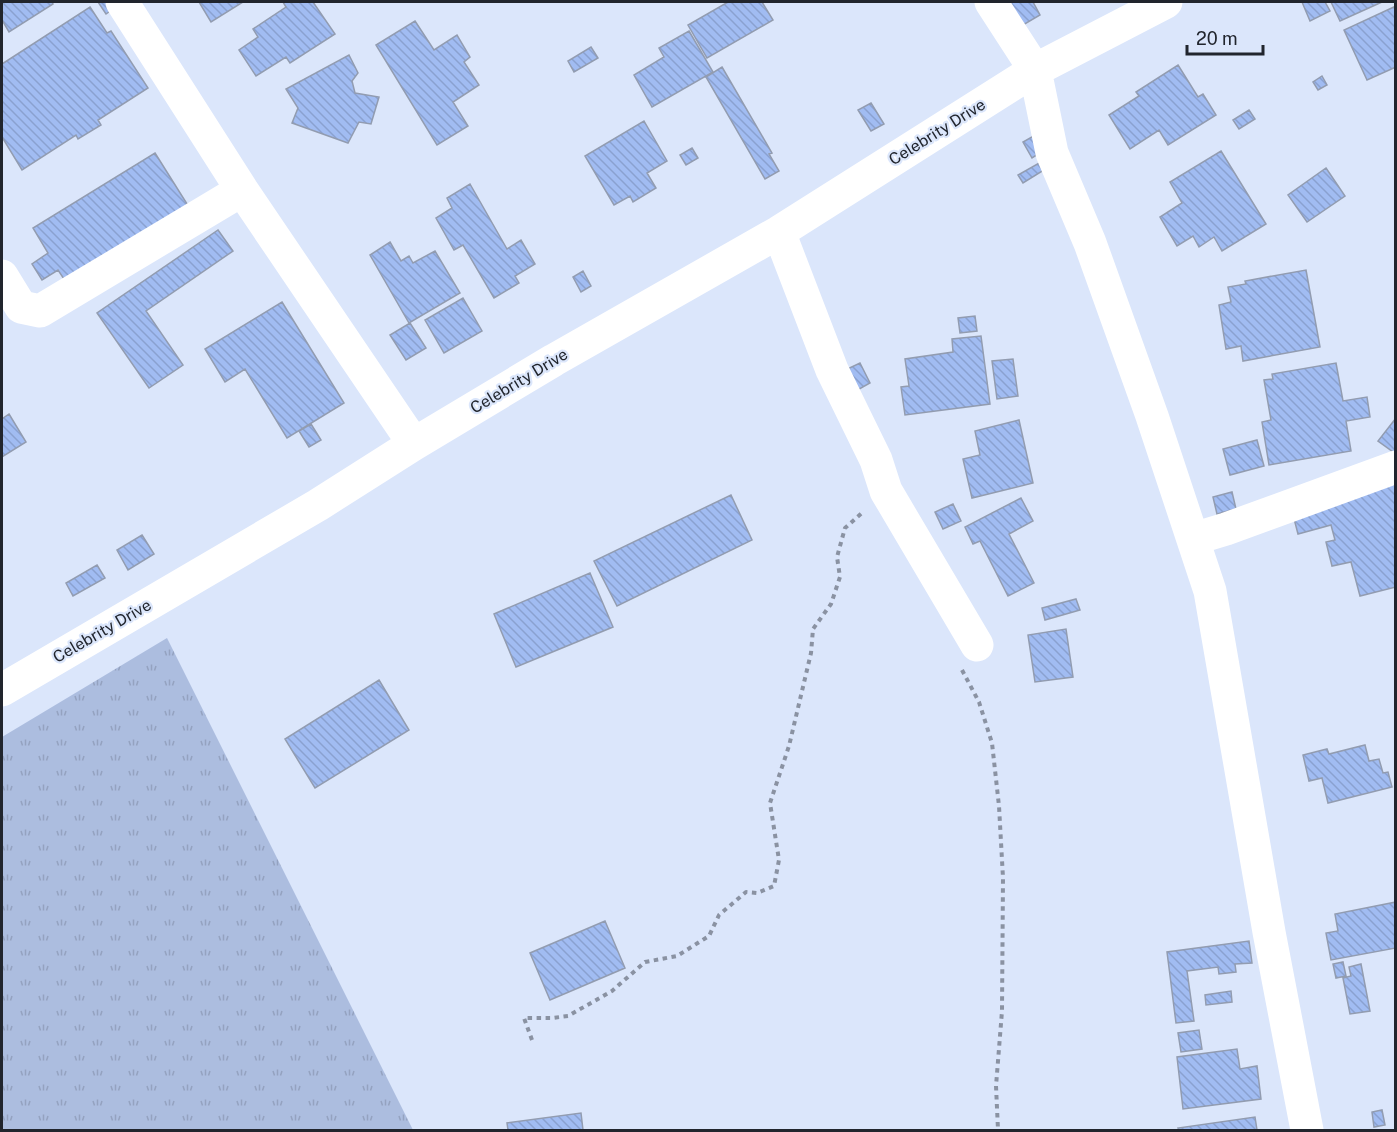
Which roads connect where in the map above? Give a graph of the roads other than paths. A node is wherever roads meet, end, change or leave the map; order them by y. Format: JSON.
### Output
{"nodes":[{"id":1,"x":122,"y":2,"type":"edge"},
{"id":2,"x":991,"y":2,"type":"edge"},
{"id":3,"x":1166,"y":2,"type":"edge"},
{"id":4,"x":1035,"y":70,"type":"junction"},
{"id":5,"x":242,"y":190,"type":"junction"},
{"id":6,"x":779,"y":232,"type":"junction"},
{"id":7,"x":2,"y":276,"type":"edge"},
{"id":8,"x":414,"y":444,"type":"junction"},
{"id":9,"x":1395,"y":467,"type":"edge"},
{"id":10,"x":1192,"y":538,"type":"junction"},
{"id":11,"x":969,"y":655,"type":"road end"},
{"id":12,"x":2,"y":690,"type":"edge"},
{"id":13,"x":1307,"y":1131,"type":"edge"}],
"edges":[{"from":1,"to":5,"type":"street"},
{"from":2,"to":4,"type":"street"},
{"from":3,"to":4,"type":"street","name":"Celebrity Drive"},
{"from":4,"to":6,"type":"street","name":"Celebrity Drive"},
{"from":4,"to":10,"type":"street"},
{"from":5,"to":7,"type":"street"},
{"from":5,"to":8,"type":"street"},
{"from":6,"to":8,"type":"street","name":"Celebrity Drive"},
{"from":6,"to":11,"type":"street"},
{"from":8,"to":12,"type":"street","name":"Celebrity Drive"},
{"from":9,"to":10,"type":"street"},
{"from":10,"to":13,"type":"street"}]}
